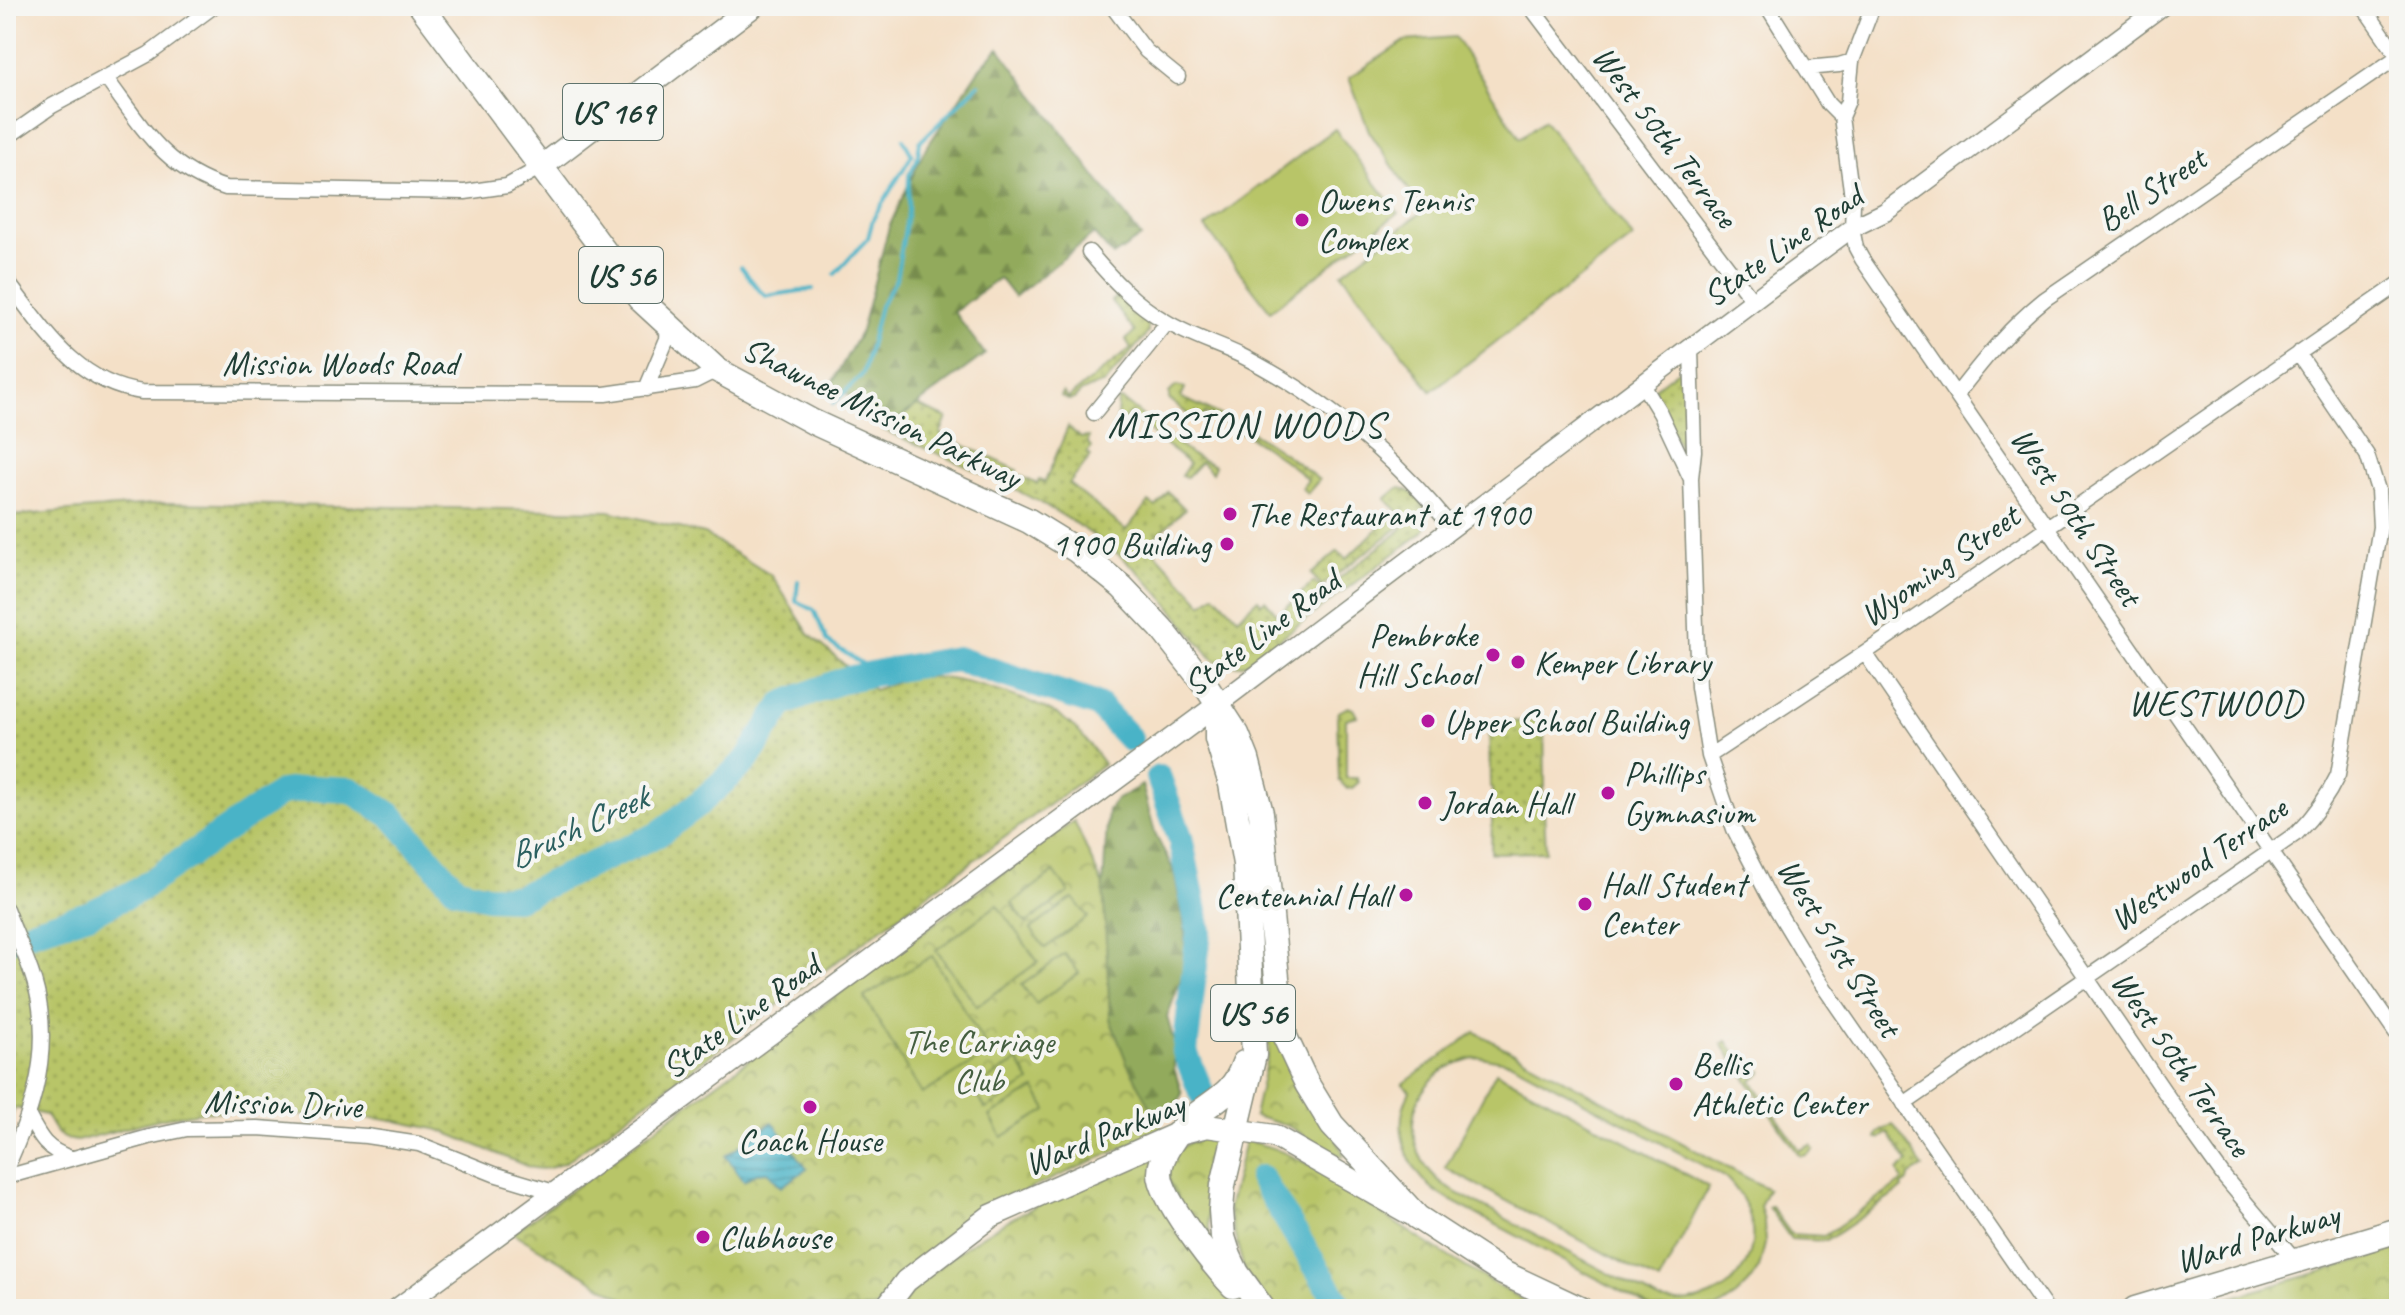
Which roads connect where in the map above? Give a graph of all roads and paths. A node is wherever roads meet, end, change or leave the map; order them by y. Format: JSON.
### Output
{"nodes":[{"id":1,"x":214,"y":6,"type":"edge"},
{"id":2,"x":421,"y":6,"type":"edge"},
{"id":3,"x":753,"y":6,"type":"edge"},
{"id":4,"x":1112,"y":6,"type":"edge"},
{"id":5,"x":1530,"y":6,"type":"edge"},
{"id":6,"x":1767,"y":6,"type":"edge"},
{"id":7,"x":1873,"y":6,"type":"edge"},
{"id":8,"x":2162,"y":6,"type":"edge"},
{"id":9,"x":2363,"y":6,"type":"edge"},
{"id":10,"x":2399,"y":57,"type":"edge"},
{"id":11,"x":1852,"y":61,"type":"junction"},
{"id":12,"x":1806,"y":68,"type":"junction"},
{"id":13,"x":105,"y":77,"type":"junction"},
{"id":14,"x":1178,"y":77,"type":"dead end"},
{"id":15,"x":1841,"y":117,"type":"junction"},
{"id":16,"x":6,"y":138,"type":"edge"},
{"id":17,"x":541,"y":167,"type":"junction"},
{"id":18,"x":1852,"y":228,"type":"junction"},
{"id":19,"x":1089,"y":252,"type":"dead end"},
{"id":20,"x":6,"y":280,"type":"edge"},
{"id":21,"x":2399,"y":284,"type":"edge"},
{"id":22,"x":1754,"y":302,"type":"junction"},
{"id":23,"x":1167,"y":323,"type":"junction"},
{"id":24,"x":668,"y":325,"type":"junction"},
{"id":25,"x":1691,"y":349,"type":"junction"},
{"id":26,"x":2298,"y":353,"type":"junction"},
{"id":27,"x":717,"y":370,"type":"junction"},
{"id":28,"x":1643,"y":385,"type":"junction"},
{"id":29,"x":646,"y":389,"type":"junction"},
{"id":30,"x":1957,"y":394,"type":"junction"},
{"id":31,"x":1094,"y":413,"type":"dead end"},
{"id":32,"x":1691,"y":478,"type":"junction"},
{"id":33,"x":2047,"y":526,"type":"junction"},
{"id":34,"x":1453,"y":529,"type":"junction"},
{"id":35,"x":1865,"y":653,"type":"junction"},
{"id":36,"x":1217,"y":705,"type":"junction"},
{"id":37,"x":1709,"y":756,"type":"junction"},
{"id":38,"x":2270,"y":851,"type":"junction"},
{"id":39,"x":6,"y":909,"type":"edge"},
{"id":40,"x":1249,"y":930,"type":"junction"},
{"id":41,"x":2086,"y":979,"type":"junction"},
{"id":42,"x":2399,"y":1037,"type":"edge"},
{"id":43,"x":1904,"y":1104,"type":"junction"},
{"id":44,"x":28,"y":1115,"type":"junction"},
{"id":45,"x":1236,"y":1129,"type":"junction"},
{"id":46,"x":1179,"y":1133,"type":"junction"},
{"id":47,"x":71,"y":1158,"type":"junction"},
{"id":48,"x":6,"y":1169,"type":"edge"},
{"id":49,"x":6,"y":1177,"type":"edge"},
{"id":50,"x":554,"y":1192,"type":"junction"},
{"id":51,"x":1417,"y":1217,"type":"junction"},
{"id":52,"x":2399,"y":1230,"type":"edge"},
{"id":53,"x":2296,"y":1262,"type":"junction"},
{"id":54,"x":397,"y":1309,"type":"edge"},
{"id":55,"x":885,"y":1309,"type":"edge"},
{"id":56,"x":1262,"y":1309,"type":"edge"},
{"id":57,"x":1580,"y":1309,"type":"edge"},
{"id":58,"x":2046,"y":1309,"type":"edge"},
{"id":59,"x":2135,"y":1309,"type":"edge"}],
"edges":[{"from":1,"to":13,"type":"street"},
{"from":2,"to":17,"type":"highway","name":"Shawnee Mission Parkway","number":"US 56"},
{"from":3,"to":17,"type":"main road","number":"US 169"},
{"from":4,"to":14,"type":"street"},
{"from":5,"to":22,"type":"street","name":"West 50th Terrace"},
{"from":6,"to":12,"type":"street","name":"West 50th Street"},
{"from":7,"to":11,"type":"street"},
{"from":8,"to":18,"type":"street","name":"State Line Road"},
{"from":9,"to":10,"type":"street"},
{"from":10,"to":30,"type":"street","name":"Bell Street"},
{"from":11,"to":12,"type":"street"},
{"from":11,"to":15,"type":"street"},
{"from":12,"to":15,"type":"street","name":"West 50th Street"},
{"from":13,"to":16,"type":"street"},
{"from":13,"to":17,"type":"street"},
{"from":15,"to":18,"type":"street","name":"West 50th Street"},
{"from":17,"to":24,"type":"highway","name":"Shawnee Mission Parkway","number":"US 56"},
{"from":18,"to":22,"type":"street","name":"State Line Road"},
{"from":18,"to":30,"type":"street","name":"West 50th Street"},
{"from":19,"to":23,"type":"street"},
{"from":20,"to":29,"type":"street","name":"Mission Woods Road"},
{"from":21,"to":26,"type":"street","name":"Wyoming Street"},
{"from":22,"to":25,"type":"street","name":"State Line Road"},
{"from":23,"to":31,"type":"street"},
{"from":23,"to":34,"type":"street"},
{"from":24,"to":27,"type":"highway","name":"Shawnee Mission Parkway","number":"US 56"},
{"from":24,"to":29,"type":"street"},
{"from":25,"to":28,"type":"street","name":"State Line Road"},
{"from":25,"to":32,"type":"street","name":"West 51st Street"},
{"from":26,"to":33,"type":"street","name":"Wyoming Street"},
{"from":26,"to":38,"type":"street","name":"Westwood Terrace"},
{"from":27,"to":29,"type":"street","name":"Mission Woods Road"},
{"from":27,"to":36,"type":"highway","name":"Shawnee Mission Parkway","number":"US 56"},
{"from":28,"to":32,"type":"street","name":"West 51st Street"},
{"from":28,"to":34,"type":"street","name":"State Line Road"},
{"from":30,"to":33,"type":"street","name":"West 50th Street"},
{"from":32,"to":37,"type":"street","name":"West 51st Street"},
{"from":33,"to":35,"type":"street","name":"Wyoming Street"},
{"from":33,"to":38,"type":"street","name":"West 50th Street"},
{"from":34,"to":36,"type":"street","name":"State Line Road"},
{"from":35,"to":37,"type":"street","name":"Wyoming Street"},
{"from":35,"to":41,"type":"street","name":"West 50th Terrace"},
{"from":36,"to":40,"type":"highway","number":"US 56"},
{"from":36,"to":50,"type":"main road","name":"State Line Road"},
{"from":36,"to":51,"type":"highway","number":"US 56"},
{"from":37,"to":43,"type":"street","name":"West 51st Street"},
{"from":38,"to":41,"type":"street","name":"Westwood Terrace"},
{"from":38,"to":42,"type":"street","name":"West 50th Street"},
{"from":39,"to":44,"type":"street"},
{"from":40,"to":45,"type":"highway","number":"US 56"},
{"from":40,"to":46,"type":"highway"},
{"from":41,"to":43,"type":"street","name":"Westwood Terrace"},
{"from":41,"to":53,"type":"street","name":"West 50th Terrace"},
{"from":43,"to":58,"type":"street","name":"West 51st Street"},
{"from":44,"to":47,"type":"street"},
{"from":44,"to":48,"type":"street"},
{"from":45,"to":46,"type":"main road","name":"Ward Parkway"},
{"from":45,"to":51,"type":"main road","name":"Ward Parkway"},
{"from":45,"to":56,"type":"highway","number":"US 56"},
{"from":46,"to":55,"type":"main road","name":"Ward Parkway"},
{"from":46,"to":56,"type":"highway"},
{"from":47,"to":49,"type":"street","name":"Mission Drive"},
{"from":47,"to":50,"type":"street","name":"Mission Drive"},
{"from":50,"to":54,"type":"main road","name":"State Line Road"},
{"from":51,"to":57,"type":"highway","name":"Ward Parkway","number":"US 56"},
{"from":52,"to":53,"type":"highway","name":"Ward Parkway"},
{"from":53,"to":59,"type":"highway","name":"Ward Parkway"}]}
